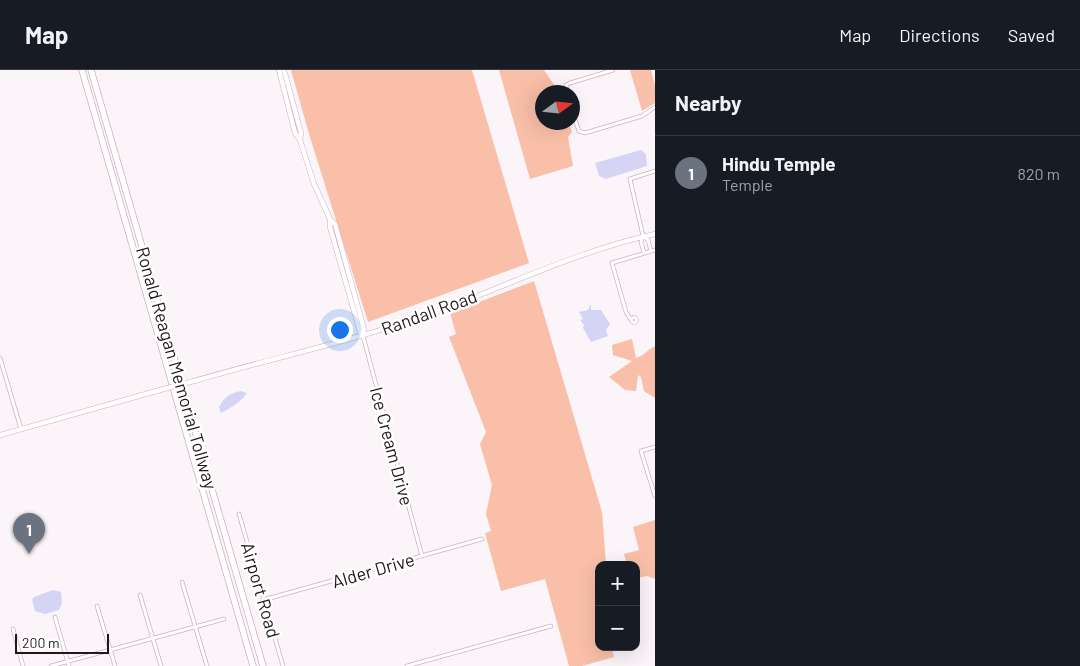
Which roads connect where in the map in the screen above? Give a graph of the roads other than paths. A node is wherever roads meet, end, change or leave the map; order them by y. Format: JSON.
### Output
{"nodes":[{"id":1,"x":82,"y":70,"type":"edge"},
{"id":2,"x":92,"y":70,"type":"edge"},
{"id":3,"x":280,"y":70,"type":"edge"},
{"id":4,"x":284,"y":70,"type":"edge"},
{"id":5,"x":613,"y":70,"type":"edge"},
{"id":6,"x":566,"y":85,"type":"edge"},
{"id":7,"x":655,"y":107,"type":"edge"},
{"id":8,"x":579,"y":130,"type":"edge"},
{"id":9,"x":300,"y":140,"type":"junction"},
{"id":10,"x":655,"y":171,"type":"edge"},
{"id":11,"x":655,"y":234,"type":"edge"},
{"id":12,"x":643,"y":236,"type":"junction"},
{"id":13,"x":653,"y":250,"type":"edge"},
{"id":14,"x":644,"y":253,"type":"junction"},
{"id":15,"x":631,"y":320,"type":"dead end"},
{"id":16,"x":363,"y":336,"type":"junction"},
{"id":17,"x":0,"y":358,"type":"edge"},
{"id":18,"x":21,"y":429,"type":"junction"},
{"id":19,"x":0,"y":435,"type":"edge"},
{"id":20,"x":655,"y":447,"type":"edge"},
{"id":21,"x":654,"y":496,"type":"edge"},
{"id":22,"x":239,"y":514,"type":"dead end"},
{"id":23,"x":482,"y":539,"type":"dead end"},
{"id":24,"x":422,"y":556,"type":"junction"},
{"id":25,"x":182,"y":582,"type":"dead end"},
{"id":26,"x":140,"y":595,"type":"dead end"},
{"id":27,"x":264,"y":600,"type":"junction"},
{"id":28,"x":97,"y":606,"type":"dead end"},
{"id":29,"x":54,"y":617,"type":"dead end"},
{"id":30,"x":224,"y":619,"type":"dead end"},
{"id":31,"x":196,"y":626,"type":"junction"},
{"id":32,"x":551,"y":626,"type":"dead end"},
{"id":33,"x":13,"y":629,"type":"dead end"},
{"id":34,"x":153,"y":638,"type":"junction"},
{"id":35,"x":110,"y":650,"type":"junction"},
{"id":36,"x":68,"y":661,"type":"junction"},
{"id":37,"x":23,"y":666,"type":"edge"},
{"id":38,"x":51,"y":666,"type":"edge"},
{"id":39,"x":69,"y":666,"type":"edge"},
{"id":40,"x":115,"y":666,"type":"edge"},
{"id":41,"x":161,"y":666,"type":"edge"},
{"id":42,"x":208,"y":666,"type":"edge"},
{"id":43,"x":253,"y":666,"type":"edge"},
{"id":44,"x":262,"y":666,"type":"edge"},
{"id":45,"x":282,"y":666,"type":"edge"},
{"id":46,"x":407,"y":666,"type":"edge"}],
"edges":[{"from":1,"to":43,"type":"highway","name":"Ronald Reagan Memorial Tollway"},
{"from":2,"to":44,"type":"highway","name":"Ronald Reagan Memorial Tollway"},
{"from":3,"to":9,"type":"main road"},
{"from":4,"to":9,"type":"main road"},
{"from":5,"to":6,"type":"street"},
{"from":7,"to":8,"type":"street"},
{"from":9,"to":16,"type":"main road"},
{"from":10,"to":12,"type":"street"},
{"from":11,"to":12,"type":"main road","name":"Randall Road"},
{"from":12,"to":13,"type":"street"},
{"from":12,"to":14,"type":"street"},
{"from":12,"to":16,"type":"main road","name":"Randall Road"},
{"from":13,"to":14,"type":"street"},
{"from":14,"to":15,"type":"street"},
{"from":16,"to":18,"type":"main road","name":"Randall Road","bridge":true},
{"from":16,"to":24,"type":"street","name":"Ice Cream Drive"},
{"from":17,"to":18,"type":"street"},
{"from":18,"to":19,"type":"main road","name":"Randall Road"},
{"from":20,"to":21,"type":"street"},
{"from":22,"to":27,"type":"street","name":"Airport Road"},
{"from":23,"to":24,"type":"street","name":"Alder Drive"},
{"from":24,"to":27,"type":"street","name":"Alder Drive"},
{"from":25,"to":31,"type":"street"},
{"from":26,"to":34,"type":"street"},
{"from":27,"to":45,"type":"street","name":"Airport Road"},
{"from":28,"to":35,"type":"street"},
{"from":29,"to":36,"type":"street"},
{"from":30,"to":31,"type":"street"},
{"from":31,"to":34,"type":"street"},
{"from":31,"to":42,"type":"street"},
{"from":32,"to":46,"type":"street"},
{"from":33,"to":37,"type":"street"},
{"from":34,"to":35,"type":"street"},
{"from":34,"to":41,"type":"street"},
{"from":35,"to":36,"type":"street"},
{"from":35,"to":40,"type":"street"},
{"from":36,"to":38,"type":"street"},
{"from":36,"to":39,"type":"street"}]}
